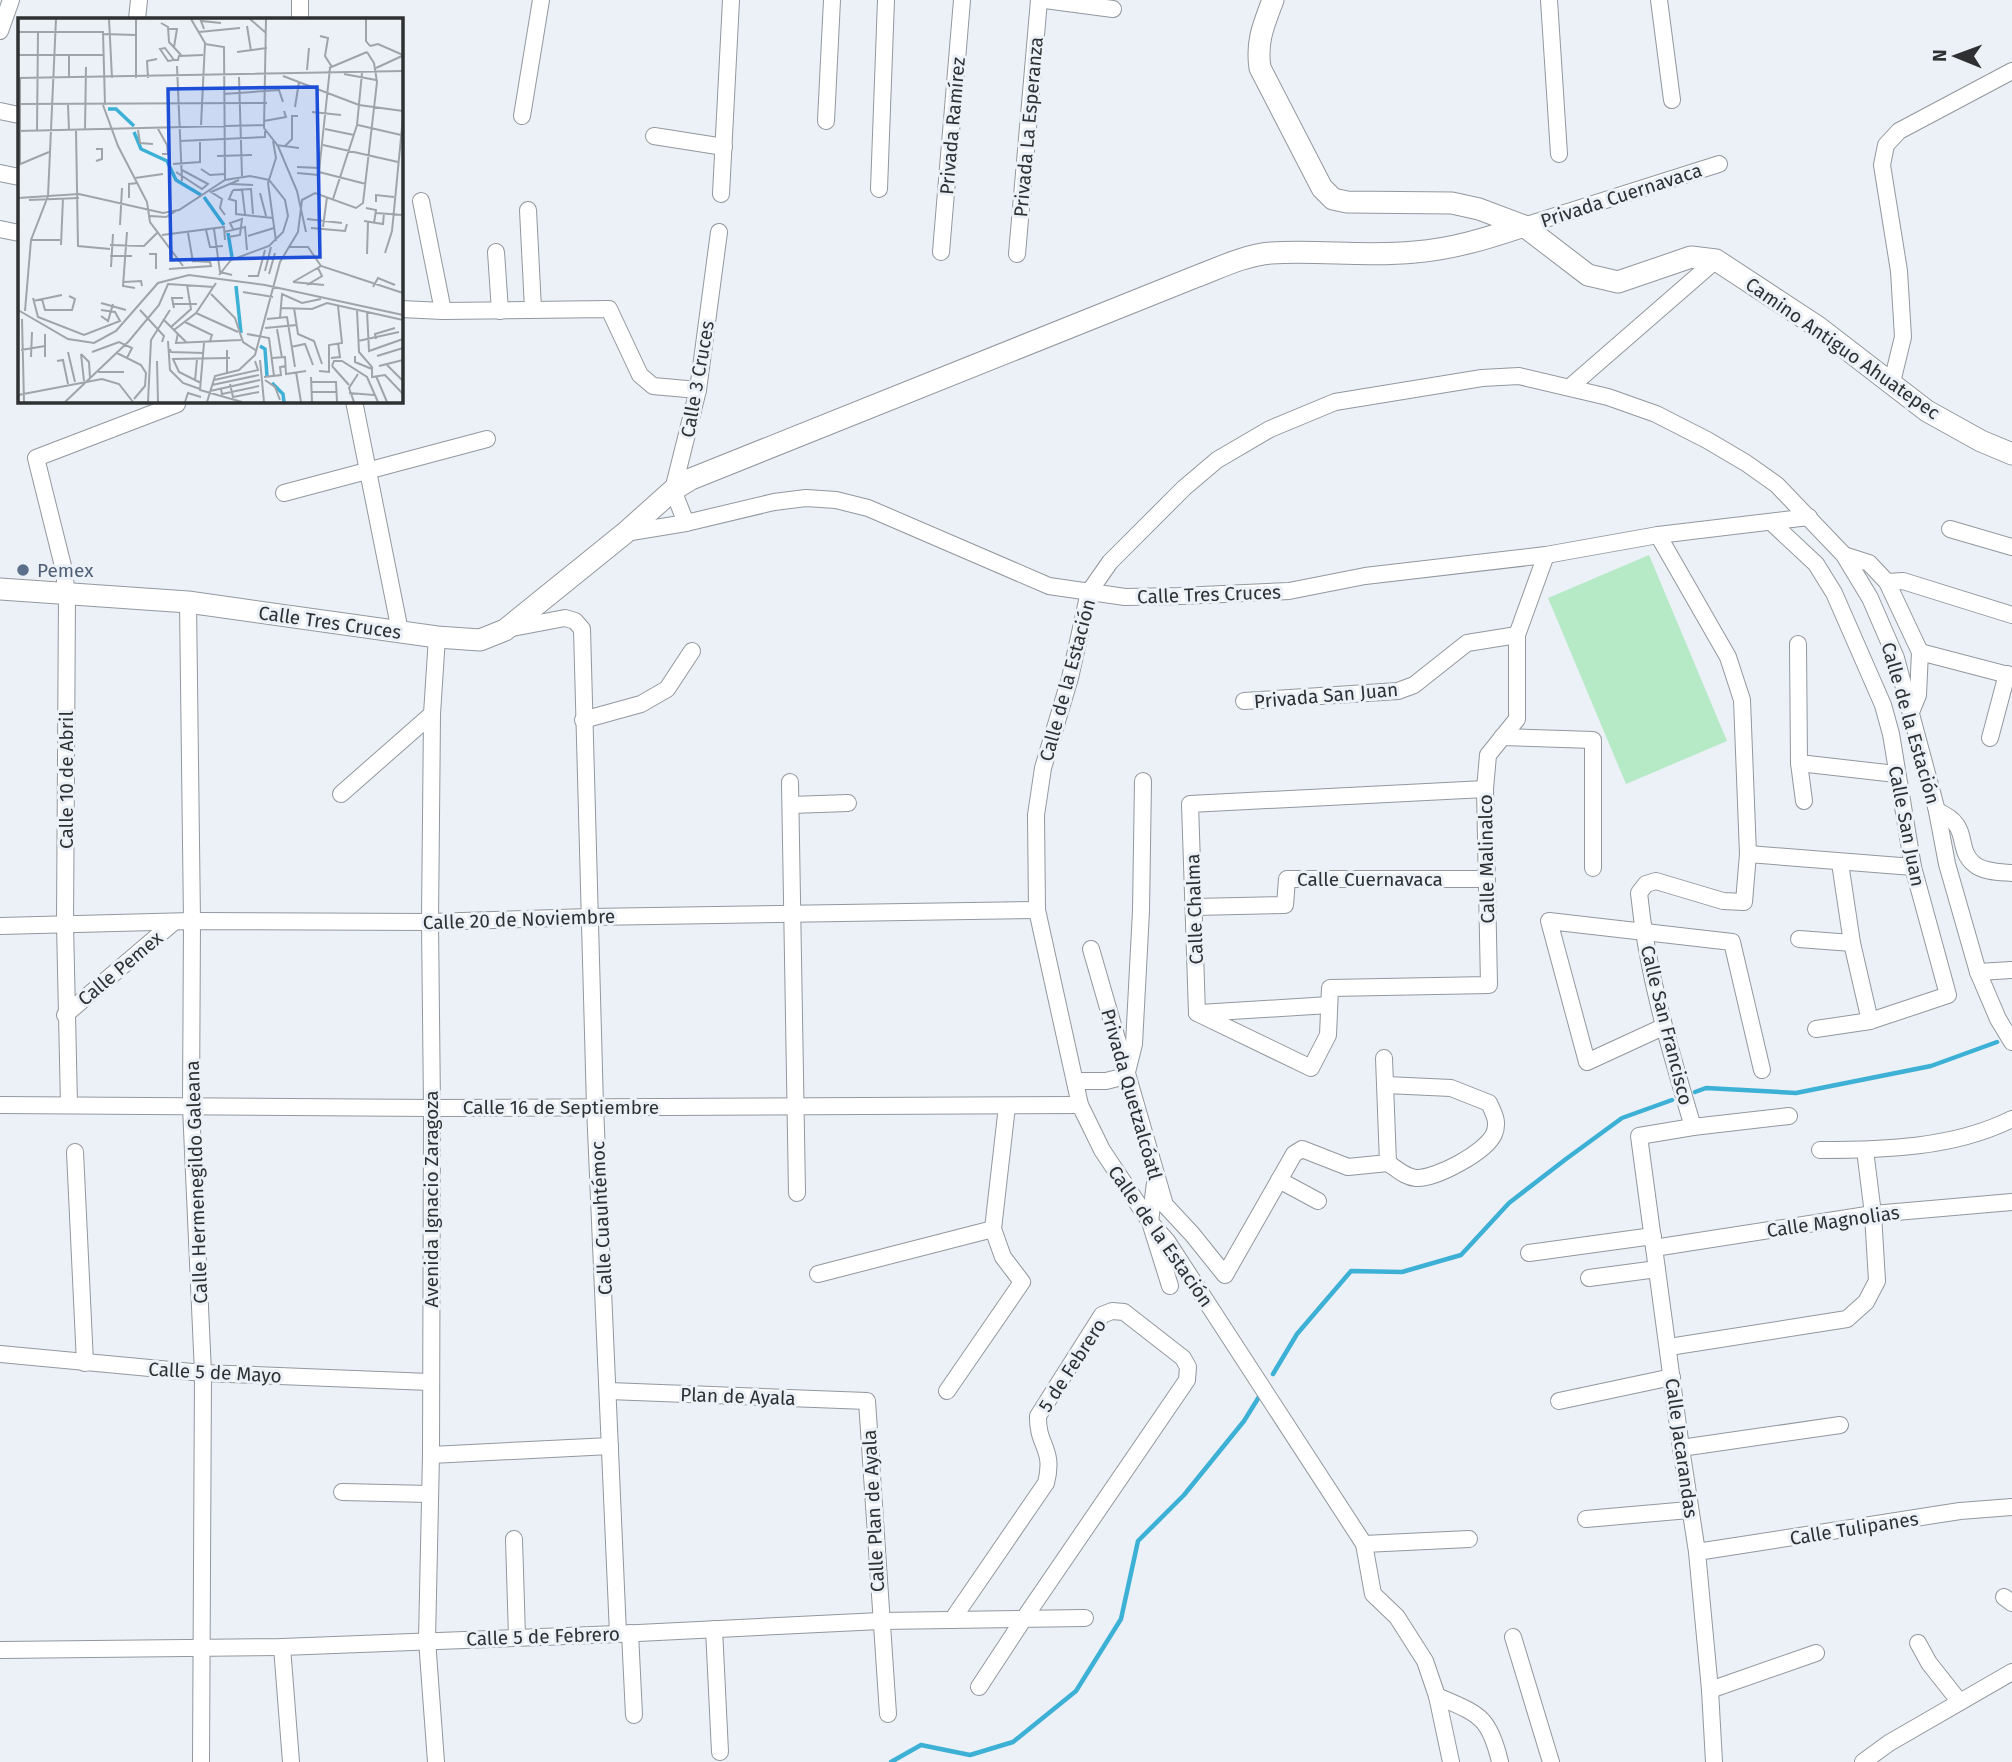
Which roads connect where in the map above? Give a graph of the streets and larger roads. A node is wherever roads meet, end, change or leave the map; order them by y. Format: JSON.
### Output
{"nodes":[{"id":1,"x":11,"y":0,"type":"edge"},
{"id":2,"x":139,"y":0,"type":"edge"},
{"id":3,"x":300,"y":0,"type":"edge"},
{"id":4,"x":541,"y":0,"type":"edge"},
{"id":5,"x":731,"y":0,"type":"edge"},
{"id":6,"x":832,"y":0,"type":"edge"},
{"id":7,"x":886,"y":0,"type":"edge"},
{"id":8,"x":962,"y":0,"type":"edge"},
{"id":9,"x":1039,"y":0,"type":"edge"},
{"id":10,"x":1045,"y":0,"type":"edge"},
{"id":11,"x":1273,"y":0,"type":"edge"},
{"id":12,"x":1549,"y":0,"type":"edge"},
{"id":13,"x":1659,"y":0,"type":"edge"},
{"id":14,"x":1113,"y":9,"type":"dead end"},
{"id":15,"x":137,"y":18,"type":"edge"},
{"id":16,"x":300,"y":18,"type":"edge"},
{"id":17,"x":0,"y":31,"type":"edge"},
{"id":18,"x":2012,"y":71,"type":"edge"},
{"id":19,"x":1672,"y":100,"type":"dead end"},
{"id":20,"x":0,"y":111,"type":"edge"},
{"id":21,"x":18,"y":115,"type":"edge"},
{"id":22,"x":522,"y":116,"type":"dead end"},
{"id":23,"x":826,"y":121,"type":"dead end"},
{"id":24,"x":654,"y":136,"type":"dead end"},
{"id":25,"x":724,"y":147,"type":"junction"},
{"id":26,"x":1559,"y":154,"type":"dead end"},
{"id":27,"x":1719,"y":164,"type":"dead end"},
{"id":28,"x":0,"y":173,"type":"edge"},
{"id":29,"x":18,"y":177,"type":"edge"},
{"id":30,"x":879,"y":189,"type":"dead end"},
{"id":31,"x":722,"y":194,"type":"dead end"},
{"id":32,"x":421,"y":201,"type":"dead end"},
{"id":33,"x":527,"y":209,"type":"dead end"},
{"id":34,"x":1524,"y":226,"type":"junction"},
{"id":35,"x":0,"y":229,"type":"edge"},
{"id":36,"x":719,"y":232,"type":"dead end"},
{"id":37,"x":18,"y":233,"type":"edge"},
{"id":38,"x":496,"y":252,"type":"dead end"},
{"id":39,"x":941,"y":252,"type":"dead end"},
{"id":40,"x":1017,"y":254,"type":"dead end"},
{"id":41,"x":1716,"y":260,"type":"junction"},
{"id":42,"x":402,"y":309,"type":"edge"},
{"id":43,"x":533,"y":309,"type":"junction"},
{"id":44,"x":500,"y":310,"type":"junction"},
{"id":45,"x":443,"y":312,"type":"junction"},
{"id":46,"x":1892,"y":382,"type":"junction"},
{"id":47,"x":1570,"y":387,"type":"junction"},
{"id":48,"x":698,"y":390,"type":"junction"},
{"id":49,"x":354,"y":402,"type":"edge"},
{"id":50,"x":177,"y":404,"type":"dead end"},
{"id":51,"x":486,"y":439,"type":"dead end"},
{"id":52,"x":2012,"y":454,"type":"edge"},
{"id":53,"x":368,"y":472,"type":"junction"},
{"id":54,"x":673,"y":490,"type":"junction"},
{"id":55,"x":284,"y":493,"type":"dead end"},
{"id":56,"x":1809,"y":517,"type":"junction"},
{"id":57,"x":1770,"y":522,"type":"junction"},
{"id":58,"x":686,"y":523,"type":"junction"},
{"id":59,"x":1950,"y":529,"type":"dead end"},
{"id":60,"x":625,"y":533,"type":"junction"},
{"id":61,"x":1658,"y":535,"type":"junction"},
{"id":62,"x":2012,"y":547,"type":"edge"},
{"id":63,"x":1546,"y":555,"type":"junction"},
{"id":64,"x":1844,"y":555,"type":"junction"},
{"id":65,"x":1887,"y":582,"type":"junction"},
{"id":66,"x":0,"y":589,"type":"edge"},
{"id":67,"x":1089,"y":592,"type":"junction"},
{"id":68,"x":67,"y":594,"type":"junction"},
{"id":69,"x":188,"y":602,"type":"junction"},
{"id":70,"x":538,"y":602,"type":"junction"},
{"id":71,"x":2012,"y":615,"type":"edge"},
{"id":72,"x":550,"y":621,"type":"junction"},
{"id":73,"x":505,"y":630,"type":"junction"},
{"id":74,"x":400,"y":631,"type":"junction"},
{"id":75,"x":1517,"y":635,"type":"junction"},
{"id":76,"x":437,"y":637,"type":"junction"},
{"id":77,"x":1798,"y":644,"type":"dead end"},
{"id":78,"x":692,"y":651,"type":"dead end"},
{"id":79,"x":1920,"y":652,"type":"junction"},
{"id":80,"x":2009,"y":675,"type":"edge"},
{"id":81,"x":1244,"y":701,"type":"dead end"},
{"id":82,"x":1911,"y":712,"type":"junction"},
{"id":83,"x":432,"y":714,"type":"junction"},
{"id":84,"x":583,"y":720,"type":"junction"},
{"id":85,"x":1502,"y":737,"type":"junction"},
{"id":86,"x":1990,"y":738,"type":"dead end"},
{"id":87,"x":1799,"y":763,"type":"junction"},
{"id":88,"x":1896,"y":774,"type":"junction"},
{"id":89,"x":1143,"y":781,"type":"dead end"},
{"id":90,"x":790,"y":782,"type":"dead end"},
{"id":91,"x":1485,"y":789,"type":"junction"},
{"id":92,"x":341,"y":794,"type":"dead end"},
{"id":93,"x":1804,"y":801,"type":"dead end"},
{"id":94,"x":848,"y":803,"type":"dead end"},
{"id":95,"x":791,"y":805,"type":"junction"},
{"id":96,"x":1937,"y":811,"type":"junction"},
{"id":97,"x":1748,"y":854,"type":"junction"},
{"id":98,"x":1840,"y":863,"type":"junction"},
{"id":99,"x":1913,"y":867,"type":"junction"},
{"id":100,"x":1593,"y":868,"type":"dead end"},
{"id":101,"x":2012,"y":873,"type":"edge"},
{"id":102,"x":1486,"y":879,"type":"junction"},
{"id":103,"x":1194,"y":907,"type":"junction"},
{"id":104,"x":1037,"y":910,"type":"junction"},
{"id":105,"x":791,"y":913,"type":"junction"},
{"id":106,"x":590,"y":917,"type":"junction"},
{"id":107,"x":192,"y":921,"type":"junction"},
{"id":108,"x":174,"y":922,"type":"junction"},
{"id":109,"x":430,"y":922,"type":"junction"},
{"id":110,"x":65,"y":924,"type":"junction"},
{"id":111,"x":0,"y":926,"type":"edge"},
{"id":112,"x":1643,"y":932,"type":"junction"},
{"id":113,"x":1799,"y":939,"type":"dead end"},
{"id":114,"x":1852,"y":943,"type":"junction"},
{"id":115,"x":1091,"y":949,"type":"dead end"},
{"id":116,"x":2012,"y":970,"type":"edge"},
{"id":117,"x":1978,"y":972,"type":"junction"},
{"id":118,"x":1329,"y":1005,"type":"junction"},
{"id":119,"x":1198,"y":1013,"type":"junction"},
{"id":120,"x":65,"y":1015,"type":"junction"},
{"id":121,"x":1870,"y":1021,"type":"junction"},
{"id":122,"x":1662,"y":1027,"type":"junction"},
{"id":123,"x":1816,"y":1029,"type":"dead end"},
{"id":124,"x":2012,"y":1042,"type":"edge"},
{"id":125,"x":1384,"y":1058,"type":"dead end"},
{"id":126,"x":1762,"y":1070,"type":"dead end"},
{"id":127,"x":1126,"y":1076,"type":"junction"},
{"id":128,"x":1075,"y":1081,"type":"junction"},
{"id":129,"x":1386,"y":1085,"type":"junction"},
{"id":130,"x":0,"y":1105,"type":"edge"},
{"id":131,"x":69,"y":1105,"type":"junction"},
{"id":132,"x":794,"y":1105,"type":"junction"},
{"id":133,"x":1080,"y":1105,"type":"junction"},
{"id":134,"x":1007,"y":1106,"type":"junction"},
{"id":135,"x":191,"y":1107,"type":"junction"},
{"id":136,"x":595,"y":1107,"type":"junction"},
{"id":137,"x":432,"y":1108,"type":"junction"},
{"id":138,"x":1788,"y":1116,"type":"dead end"},
{"id":139,"x":2012,"y":1119,"type":"edge"},
{"id":140,"x":1693,"y":1127,"type":"junction"},
{"id":141,"x":1820,"y":1150,"type":"dead end"},
{"id":142,"x":1865,"y":1150,"type":"junction"},
{"id":143,"x":75,"y":1152,"type":"dead end"},
{"id":144,"x":1388,"y":1163,"type":"junction"},
{"id":145,"x":1156,"y":1178,"type":"junction"},
{"id":146,"x":1279,"y":1180,"type":"junction"},
{"id":147,"x":797,"y":1193,"type":"dead end"},
{"id":148,"x":1318,"y":1201,"type":"dead end"},
{"id":149,"x":2012,"y":1202,"type":"edge"},
{"id":150,"x":1873,"y":1214,"type":"junction"},
{"id":151,"x":1150,"y":1222,"type":"junction"},
{"id":152,"x":993,"y":1229,"type":"junction"},
{"id":153,"x":1653,"y":1242,"type":"junction"},
{"id":154,"x":1529,"y":1253,"type":"dead end"},
{"id":155,"x":1657,"y":1269,"type":"junction"},
{"id":156,"x":818,"y":1274,"type":"dead end"},
{"id":157,"x":1589,"y":1279,"type":"dead end"},
{"id":158,"x":1170,"y":1286,"type":"dead end"},
{"id":159,"x":1669,"y":1347,"type":"junction"},
{"id":160,"x":0,"y":1354,"type":"edge"},
{"id":161,"x":85,"y":1363,"type":"junction"},
{"id":162,"x":203,"y":1373,"type":"junction"},
{"id":163,"x":1672,"y":1377,"type":"junction"},
{"id":164,"x":430,"y":1382,"type":"junction"},
{"id":165,"x":609,"y":1391,"type":"junction"},
{"id":166,"x":947,"y":1391,"type":"dead end"},
{"id":167,"x":867,"y":1401,"type":"joint"},
{"id":168,"x":1559,"y":1401,"type":"dead end"},
{"id":169,"x":1840,"y":1424,"type":"dead end"},
{"id":170,"x":610,"y":1446,"type":"junction"},
{"id":171,"x":1681,"y":1448,"type":"junction"},
{"id":172,"x":431,"y":1455,"type":"junction"},
{"id":173,"x":342,"y":1492,"type":"dead end"},
{"id":174,"x":430,"y":1493,"type":"junction"},
{"id":175,"x":2012,"y":1507,"type":"edge"},
{"id":176,"x":1689,"y":1510,"type":"junction"},
{"id":177,"x":1586,"y":1519,"type":"dead end"},
{"id":178,"x":514,"y":1539,"type":"dead end"},
{"id":179,"x":1469,"y":1539,"type":"dead end"},
{"id":180,"x":1364,"y":1544,"type":"junction"},
{"id":181,"x":1698,"y":1552,"type":"junction"},
{"id":182,"x":1085,"y":1618,"type":"dead end"},
{"id":183,"x":880,"y":1620,"type":"junction"},
{"id":184,"x":952,"y":1620,"type":"junction"},
{"id":185,"x":1023,"y":1620,"type":"junction"},
{"id":186,"x":714,"y":1629,"type":"junction"},
{"id":187,"x":624,"y":1634,"type":"junction"},
{"id":188,"x":517,"y":1637,"type":"junction"},
{"id":189,"x":1513,"y":1637,"type":"dead end"},
{"id":190,"x":427,"y":1640,"type":"junction"},
{"id":191,"x":1918,"y":1643,"type":"dead end"},
{"id":192,"x":202,"y":1647,"type":"junction"},
{"id":193,"x":282,"y":1647,"type":"junction"},
{"id":194,"x":0,"y":1650,"type":"edge"},
{"id":195,"x":1816,"y":1653,"type":"dead end"},
{"id":196,"x":2012,"y":1672,"type":"edge"},
{"id":197,"x":979,"y":1687,"type":"dead end"},
{"id":198,"x":1710,"y":1690,"type":"junction"},
{"id":199,"x":1437,"y":1696,"type":"junction"},
{"id":200,"x":1959,"y":1701,"type":"junction"},
{"id":201,"x":888,"y":1714,"type":"dead end"},
{"id":202,"x":634,"y":1715,"type":"dead end"},
{"id":203,"x":720,"y":1752,"type":"dead end"},
{"id":204,"x":201,"y":1762,"type":"edge"},
{"id":205,"x":291,"y":1762,"type":"edge"},
{"id":206,"x":436,"y":1762,"type":"edge"},
{"id":207,"x":1451,"y":1762,"type":"edge"},
{"id":208,"x":1500,"y":1762,"type":"edge"},
{"id":209,"x":1551,"y":1762,"type":"edge"},
{"id":210,"x":1714,"y":1762,"type":"edge"},
{"id":211,"x":1863,"y":1762,"type":"edge"}],
"edges":[{"from":1,"to":17,"type":"street"},
{"from":2,"to":15,"type":"street"},
{"from":3,"to":16,"type":"street"},
{"from":4,"to":22,"type":"street"},
{"from":5,"to":25,"type":"street"},
{"from":6,"to":23,"type":"street"},
{"from":7,"to":30,"type":"street"},
{"from":8,"to":39,"type":"street","name":"Privada Ramírez"},
{"from":9,"to":40,"type":"street","name":"Privada La Esperanza"},
{"from":10,"to":14,"type":"street"},
{"from":11,"to":34,"type":"street"},
{"from":12,"to":26,"type":"street"},
{"from":13,"to":19,"type":"street"},
{"from":18,"to":46,"type":"street"},
{"from":20,"to":21,"type":"street"},
{"from":24,"to":25,"type":"street"},
{"from":25,"to":31,"type":"street"},
{"from":27,"to":34,"type":"street","name":"Privada Cuernavaca"},
{"from":28,"to":29,"type":"street"},
{"from":32,"to":45,"type":"street"},
{"from":33,"to":43,"type":"street"},
{"from":34,"to":41,"type":"street"},
{"from":34,"to":54,"type":"street","name":"Calle Tres Cruces"},
{"from":35,"to":37,"type":"street"},
{"from":36,"to":48,"type":"street","name":"Calle 3 Cruces"},
{"from":38,"to":44,"type":"street"},
{"from":41,"to":46,"type":"street","name":"Camino Antiguo Ahuatepec"},
{"from":41,"to":47,"type":"street"},
{"from":42,"to":45,"type":"street"},
{"from":43,"to":44,"type":"street"},
{"from":43,"to":48,"type":"street"},
{"from":44,"to":45,"type":"street"},
{"from":46,"to":52,"type":"street","name":"Camino Antiguo Ahuatepec"},
{"from":47,"to":56,"type":"street","name":"Calle de la Estación"},
{"from":47,"to":67,"type":"street","name":"Calle de la Estación"},
{"from":48,"to":54,"type":"street","name":"Calle 3 Cruces"},
{"from":49,"to":53,"type":"street"},
{"from":50,"to":68,"type":"street","name":"Calle 10 de Abril"},
{"from":51,"to":53,"type":"street"},
{"from":53,"to":55,"type":"street"},
{"from":53,"to":74,"type":"street"},
{"from":54,"to":58,"type":"street"},
{"from":54,"to":60,"type":"street","name":"Calle Tres Cruces"},
{"from":56,"to":57,"type":"street","name":"Calle Tres Cruces"},
{"from":56,"to":64,"type":"street","name":"Calle de la Estación"},
{"from":57,"to":61,"type":"street","name":"Calle Tres Cruces"},
{"from":57,"to":88,"type":"street","name":"Calle San Juan"},
{"from":58,"to":60,"type":"street","name":"Calle Tres Cruces"},
{"from":58,"to":67,"type":"street","name":"Calle Tres Cruces"},
{"from":59,"to":62,"type":"street"},
{"from":60,"to":70,"type":"street","name":"Calle Tres Cruces"},
{"from":61,"to":63,"type":"street","name":"Calle Tres Cruces"},
{"from":61,"to":97,"type":"street"},
{"from":63,"to":67,"type":"street","name":"Calle Tres Cruces"},
{"from":63,"to":75,"type":"street","name":"Calle Malinalco"},
{"from":64,"to":65,"type":"street"},
{"from":64,"to":82,"type":"street","name":"Calle de la Estación"},
{"from":65,"to":71,"type":"street"},
{"from":65,"to":79,"type":"street"},
{"from":66,"to":68,"type":"street","name":"Calle Tres Cruces"},
{"from":67,"to":104,"type":"street","name":"Calle de la Estación"},
{"from":68,"to":69,"type":"street","name":"Calle Tres Cruces"},
{"from":68,"to":110,"type":"street","name":"Calle 10 de Abril"},
{"from":69,"to":74,"type":"street","name":"Calle Tres Cruces"},
{"from":69,"to":107,"type":"street","name":"Calle Hermenegildo Galeana"},
{"from":70,"to":72,"type":"street"},
{"from":70,"to":73,"type":"street","name":"Calle Tres Cruces"},
{"from":72,"to":73,"type":"street","name":"Calle Cuauhtémoc"},
{"from":72,"to":84,"type":"street","name":"Calle Cuauhtémoc"},
{"from":73,"to":76,"type":"street","name":"Calle Tres Cruces"},
{"from":74,"to":76,"type":"street","name":"Calle Tres Cruces"},
{"from":75,"to":81,"type":"street","name":"Privada San Juan"},
{"from":75,"to":85,"type":"street","name":"Calle Malinalco"},
{"from":76,"to":83,"type":"street","name":"Avenida Ignacio Zaragoza"},
{"from":77,"to":87,"type":"street"},
{"from":78,"to":84,"type":"street"},
{"from":79,"to":80,"type":"street"},
{"from":79,"to":82,"type":"street"},
{"from":80,"to":86,"type":"street"},
{"from":82,"to":96,"type":"street","name":"Calle de la Estación"},
{"from":83,"to":92,"type":"street"},
{"from":83,"to":109,"type":"street","name":"Avenida Ignacio Zaragoza"},
{"from":84,"to":106,"type":"street","name":"Calle Cuauhtémoc"},
{"from":85,"to":91,"type":"street","name":"Calle Malinalco"},
{"from":85,"to":100,"type":"street"},
{"from":87,"to":88,"type":"street"},
{"from":87,"to":93,"type":"street"},
{"from":88,"to":99,"type":"street","name":"Calle San Juan"},
{"from":89,"to":127,"type":"street"},
{"from":90,"to":95,"type":"street"},
{"from":91,"to":102,"type":"street","name":"Calle Malinalco"},
{"from":91,"to":103,"type":"street","name":"Calle Chalma"},
{"from":94,"to":95,"type":"street"},
{"from":95,"to":105,"type":"street"},
{"from":96,"to":101,"type":"street"},
{"from":96,"to":117,"type":"street","name":"Calle de la Estación"},
{"from":97,"to":98,"type":"street"},
{"from":97,"to":112,"type":"street","name":"Calle San Francisco"},
{"from":98,"to":99,"type":"street"},
{"from":98,"to":114,"type":"street"},
{"from":99,"to":121,"type":"street","name":"Calle San Juan"},
{"from":102,"to":103,"type":"street","name":"Calle Cuernavaca"},
{"from":102,"to":118,"type":"street","name":"Calle Malinalco"},
{"from":103,"to":119,"type":"street","name":"Calle Chalma"},
{"from":104,"to":105,"type":"street","name":"Calle 20 de Noviembre"},
{"from":104,"to":128,"type":"street","name":"Calle de la Estación"},
{"from":105,"to":106,"type":"street","name":"Calle 20 de Noviembre"},
{"from":105,"to":132,"type":"street"},
{"from":106,"to":109,"type":"street","name":"Calle 20 de Noviembre"},
{"from":106,"to":136,"type":"street","name":"Calle Cuauhtémoc"},
{"from":107,"to":108,"type":"street","name":"Calle 20 de Noviembre"},
{"from":107,"to":109,"type":"street","name":"Calle 20 de Noviembre"},
{"from":107,"to":135,"type":"street","name":"Calle Hermenegildo Galeana"},
{"from":108,"to":110,"type":"street","name":"Calle 20 de Noviembre"},
{"from":108,"to":120,"type":"street","name":"Calle Pemex"},
{"from":109,"to":137,"type":"street","name":"Avenida Ignacio Zaragoza"},
{"from":110,"to":111,"type":"street","name":"Calle 20 de Noviembre"},
{"from":110,"to":120,"type":"street","name":"Calle 10 de Abril"},
{"from":112,"to":122,"type":"street","name":"Calle San Francisco"},
{"from":112,"to":122,"type":"street"},
{"from":112,"to":126,"type":"street"},
{"from":113,"to":114,"type":"street"},
{"from":114,"to":121,"type":"street"},
{"from":115,"to":127,"type":"street","name":"Privada Quetzalcóatl"},
{"from":116,"to":117,"type":"street"},
{"from":117,"to":124,"type":"street","name":"Calle de la Estación"},
{"from":118,"to":119,"type":"street"},
{"from":118,"to":119,"type":"street"},
{"from":120,"to":131,"type":"street","name":"Calle 10 de Abril"},
{"from":121,"to":123,"type":"street"},
{"from":122,"to":140,"type":"street","name":"Calle San Francisco"},
{"from":125,"to":129,"type":"street"},
{"from":127,"to":128,"type":"street"},
{"from":127,"to":145,"type":"street","name":"Privada Quetzalcóatl"},
{"from":128,"to":133,"type":"street","name":"Calle de la Estación"},
{"from":129,"to":144,"type":"street"},
{"from":129,"to":144,"type":"street"},
{"from":130,"to":131,"type":"street","name":"Calle 16 de Septiembre"},
{"from":131,"to":135,"type":"street","name":"Calle 16 de Septiembre"},
{"from":132,"to":134,"type":"street","name":"Calle 16 de Septiembre"},
{"from":132,"to":136,"type":"street","name":"Calle 16 de Septiembre"},
{"from":132,"to":147,"type":"street"},
{"from":133,"to":134,"type":"street","name":"Calle 16 de Septiembre"},
{"from":133,"to":151,"type":"street","name":"Calle de la Estación"},
{"from":134,"to":152,"type":"street"},
{"from":135,"to":137,"type":"street","name":"Calle 16 de Septiembre"},
{"from":135,"to":162,"type":"street","name":"Calle Hermenegildo Galeana"},
{"from":136,"to":137,"type":"street","name":"Calle 16 de Septiembre"},
{"from":136,"to":165,"type":"street","name":"Calle Cuauhtémoc"},
{"from":137,"to":164,"type":"street","name":"Avenida Ignacio Zaragoza"},
{"from":138,"to":140,"type":"street"},
{"from":139,"to":142,"type":"street"},
{"from":140,"to":153,"type":"street","name":"Calle Jacarandas"},
{"from":141,"to":142,"type":"street"},
{"from":142,"to":150,"type":"street"},
{"from":143,"to":161,"type":"street"},
{"from":144,"to":146,"type":"street","name":"Privada Quetzalcóatl"},
{"from":145,"to":146,"type":"street","name":"Privada Quetzalcóatl"},
{"from":145,"to":151,"type":"street"},
{"from":146,"to":148,"type":"street"},
{"from":149,"to":150,"type":"street","name":"Calle Magnolias"},
{"from":150,"to":153,"type":"street","name":"Calle Magnolias"},
{"from":150,"to":159,"type":"street"},
{"from":151,"to":158,"type":"street"},
{"from":151,"to":180,"type":"street","name":"Calle de la Estación"},
{"from":152,"to":156,"type":"street"},
{"from":152,"to":166,"type":"street"},
{"from":153,"to":154,"type":"street","name":"Calle Magnolias"},
{"from":153,"to":155,"type":"street","name":"Calle Jacarandas"},
{"from":155,"to":157,"type":"street"},
{"from":155,"to":159,"type":"street","name":"Calle Jacarandas"},
{"from":159,"to":163,"type":"street","name":"Calle Jacarandas"},
{"from":160,"to":161,"type":"street","name":"Calle 5 de Mayo"},
{"from":161,"to":162,"type":"street","name":"Calle 5 de Mayo"},
{"from":162,"to":164,"type":"street","name":"Calle 5 de Mayo"},
{"from":162,"to":192,"type":"street","name":"Calle Hermenegildo Galeana"},
{"from":163,"to":168,"type":"street"},
{"from":163,"to":171,"type":"street","name":"Calle Jacarandas"},
{"from":164,"to":172,"type":"street","name":"Avenida Ignacio Zaragoza"},
{"from":165,"to":167,"type":"street","name":"Plan de Ayala"},
{"from":165,"to":170,"type":"street","name":"Calle Cuauhtémoc"},
{"from":167,"to":183,"type":"street","name":"Calle Plan de Ayala"},
{"from":169,"to":171,"type":"street"},
{"from":170,"to":172,"type":"street"},
{"from":170,"to":187,"type":"street","name":"Calle Cuauhtémoc"},
{"from":171,"to":176,"type":"street","name":"Calle Jacarandas"},
{"from":172,"to":174,"type":"street","name":"Avenida Ignacio Zaragoza"},
{"from":173,"to":174,"type":"street"},
{"from":174,"to":190,"type":"street","name":"Avenida Ignacio Zaragoza"},
{"from":175,"to":181,"type":"street","name":"Calle Tulipanes"},
{"from":176,"to":177,"type":"street"},
{"from":176,"to":181,"type":"street","name":"Calle Jacarandas"},
{"from":178,"to":188,"type":"street"},
{"from":179,"to":180,"type":"street"},
{"from":180,"to":199,"type":"street","name":"Calle de la Estación"},
{"from":181,"to":198,"type":"street","name":"Calle Jacarandas"},
{"from":182,"to":185,"type":"street","name":"Calle 5 de Febrero"},
{"from":183,"to":184,"type":"street","name":"Calle 5 de Febrero"},
{"from":183,"to":186,"type":"street","name":"Calle 5 de Febrero"},
{"from":183,"to":201,"type":"street","name":"Calle Plan de Ayala"},
{"from":184,"to":185,"type":"street","name":"Calle 5 de Febrero"},
{"from":184,"to":185,"type":"street","name":"5 de Febrero"},
{"from":185,"to":197,"type":"street","name":"5 de Febrero"},
{"from":186,"to":187,"type":"street","name":"Calle 5 de Febrero"},
{"from":186,"to":203,"type":"street"},
{"from":187,"to":188,"type":"street","name":"Calle 5 de Febrero"},
{"from":187,"to":202,"type":"street","name":"Calle Cuauhtémoc"},
{"from":188,"to":190,"type":"street","name":"Calle 5 de Febrero"},
{"from":189,"to":209,"type":"street"},
{"from":190,"to":193,"type":"street","name":"Calle 5 de Febrero"},
{"from":190,"to":206,"type":"street","name":"Avenida Ignacio Zaragoza"},
{"from":191,"to":200,"type":"street"},
{"from":192,"to":193,"type":"street","name":"Calle 5 de Febrero"},
{"from":192,"to":194,"type":"street","name":"Calle 5 de Febrero"},
{"from":192,"to":204,"type":"street","name":"Calle Hermenegildo Galeana"},
{"from":193,"to":205,"type":"street"},
{"from":195,"to":198,"type":"street"},
{"from":196,"to":200,"type":"street"},
{"from":198,"to":210,"type":"street","name":"Calle Jacarandas"},
{"from":199,"to":207,"type":"street","name":"Calle de la Estación"},
{"from":199,"to":208,"type":"street"},
{"from":200,"to":211,"type":"street"}]}
